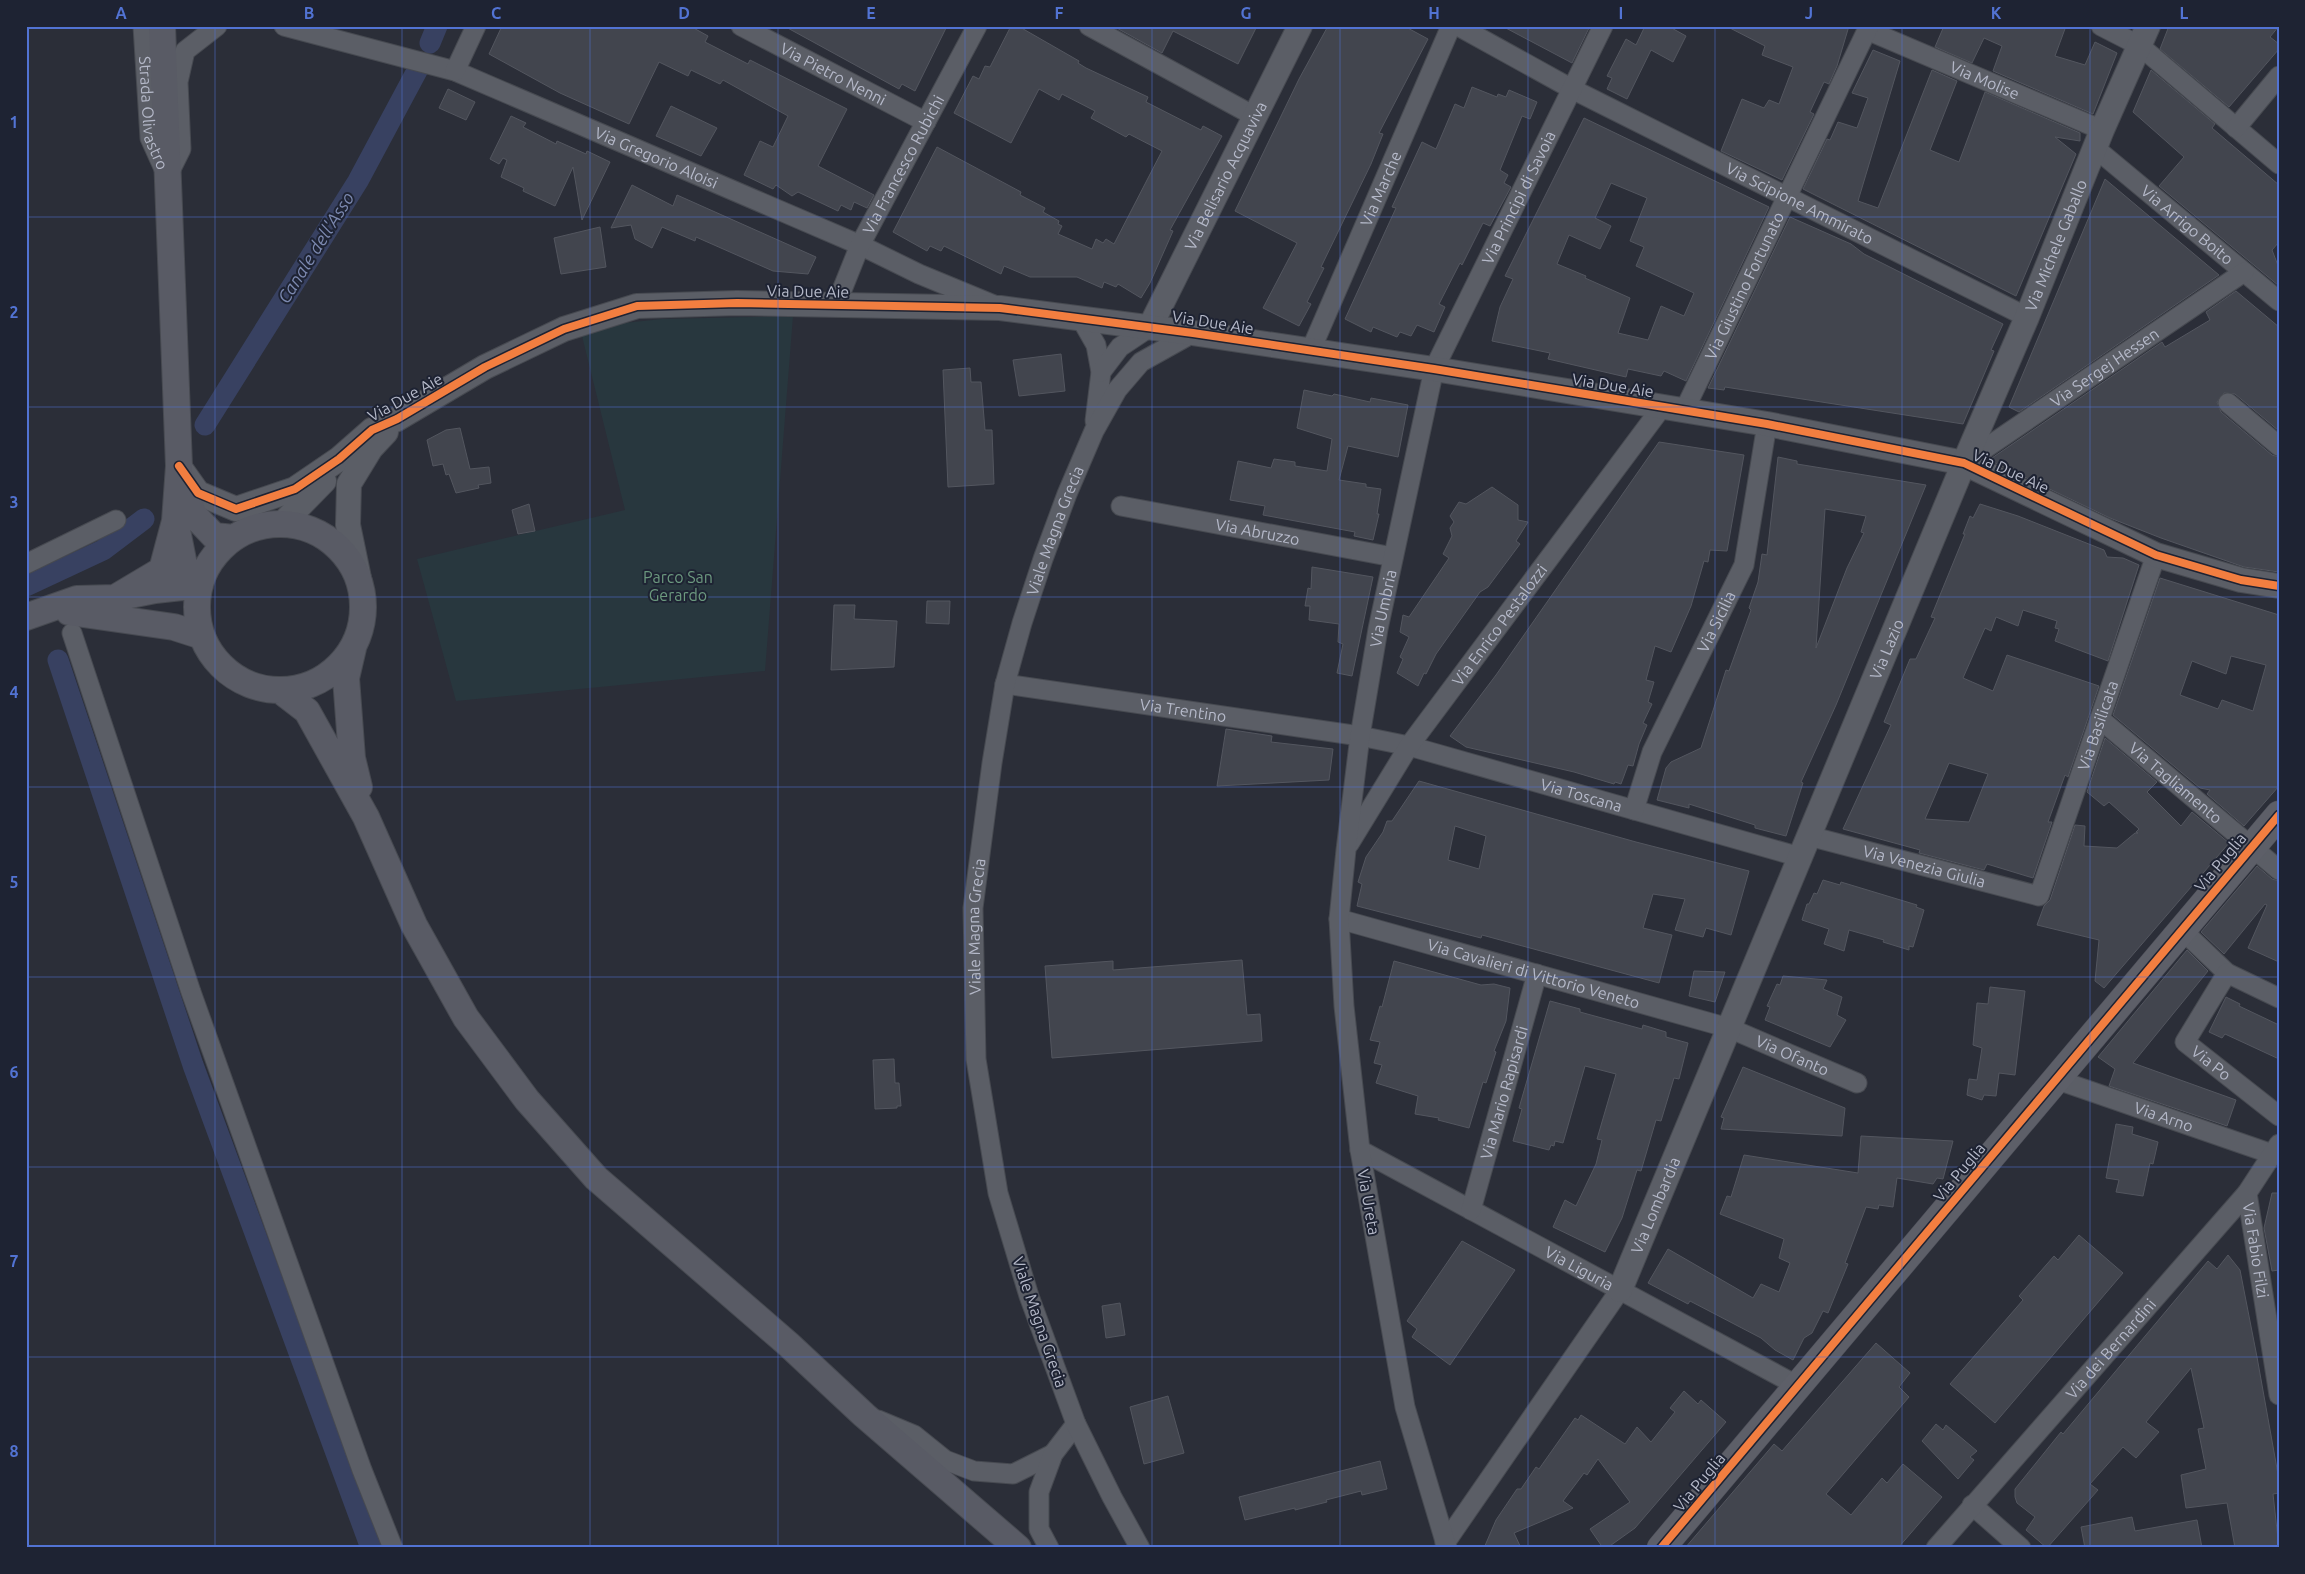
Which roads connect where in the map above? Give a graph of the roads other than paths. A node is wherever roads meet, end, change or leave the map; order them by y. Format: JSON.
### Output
{"nodes":[{"id":1,"x":143,"y":26,"type":"edge"},
{"id":2,"x":162,"y":26,"type":"edge"},
{"id":3,"x":217,"y":26,"type":"edge"},
{"id":4,"x":284,"y":26,"type":"edge"},
{"id":5,"x":476,"y":26,"type":"edge"},
{"id":6,"x":741,"y":26,"type":"edge"},
{"id":7,"x":977,"y":26,"type":"edge"},
{"id":8,"x":1089,"y":26,"type":"edge"},
{"id":9,"x":1300,"y":26,"type":"edge"},
{"id":10,"x":1451,"y":26,"type":"edge"},
{"id":11,"x":1458,"y":26,"type":"edge"},
{"id":12,"x":1603,"y":26,"type":"edge"},
{"id":13,"x":2101,"y":26,"type":"edge"},
{"id":14,"x":1868,"y":28,"type":"edge"},
{"id":15,"x":2144,"y":36,"type":"edge"},
{"id":16,"x":447,"y":68,"type":"junction"},
{"id":17,"x":2279,"y":76,"type":"edge"},
{"id":18,"x":1572,"y":89,"type":"junction"},
{"id":19,"x":1256,"y":117,"type":"junction"},
{"id":20,"x":926,"y":122,"type":"junction"},
{"id":21,"x":2236,"y":128,"type":"junction"},
{"id":22,"x":2098,"y":139,"type":"junction"},
{"id":23,"x":2279,"y":164,"type":"edge"},
{"id":24,"x":167,"y":177,"type":"junction"},
{"id":25,"x":1787,"y":196,"type":"junction"},
{"id":26,"x":860,"y":245,"type":"junction"},
{"id":27,"x":2244,"y":272,"type":"junction"},
{"id":28,"x":2279,"y":301,"type":"edge"},
{"id":29,"x":836,"y":305,"type":"junction"},
{"id":30,"x":1000,"y":308,"type":"junction"},
{"id":31,"x":1080,"y":317,"type":"junction"},
{"id":32,"x":2028,"y":317,"type":"junction"},
{"id":33,"x":1150,"y":327,"type":"junction"},
{"id":34,"x":1193,"y":333,"type":"junction"},
{"id":35,"x":1310,"y":352,"type":"junction"},
{"id":36,"x":1141,"y":362,"type":"junction"},
{"id":37,"x":1434,"y":369,"type":"junction"},
{"id":38,"x":1101,"y":372,"type":"junction"},
{"id":39,"x":2228,"y":403,"type":"dead end"},
{"id":40,"x":1673,"y":409,"type":"junction"},
{"id":41,"x":397,"y":420,"type":"junction"},
{"id":42,"x":1768,"y":424,"type":"junction"},
{"id":43,"x":1094,"y":431,"type":"junction"},
{"id":44,"x":2279,"y":446,"type":"edge"},
{"id":45,"x":339,"y":459,"type":"junction"},
{"id":46,"x":1964,"y":463,"type":"junction"},
{"id":47,"x":179,"y":466,"type":"junction"},
{"id":48,"x":1122,"y":506,"type":"dead end"},
{"id":49,"x":116,"y":520,"type":"dead end"},
{"id":50,"x":175,"y":521,"type":"junction"},
{"id":51,"x":282,"y":524,"type":"junction"},
{"id":52,"x":234,"y":538,"type":"junction"},
{"id":53,"x":2156,"y":555,"type":"junction"},
{"id":54,"x":1393,"y":557,"type":"junction"},
{"id":55,"x":26,"y":564,"type":"edge"},
{"id":56,"x":360,"y":583,"type":"junction"},
{"id":57,"x":200,"y":585,"type":"junction"},
{"id":58,"x":2279,"y":586,"type":"edge"},
{"id":59,"x":115,"y":598,"type":"junction"},
{"id":60,"x":37,"y":613,"type":"edge"},
{"id":61,"x":72,"y":633,"type":"dead end"},
{"id":62,"x":202,"y":636,"type":"junction"},
{"id":63,"x":353,"y":648,"type":"junction"},
{"id":64,"x":1005,"y":684,"type":"junction"},
{"id":65,"x":281,"y":691,"type":"junction"},
{"id":66,"x":2100,"y":719,"type":"junction"},
{"id":67,"x":1360,"y":736,"type":"junction"},
{"id":68,"x":1409,"y":746,"type":"junction"},
{"id":69,"x":1634,"y":810,"type":"junction"},
{"id":70,"x":2279,"y":814,"type":"edge"},
{"id":71,"x":366,"y":817,"type":"junction"},
{"id":72,"x":2252,"y":846,"type":"junction"},
{"id":73,"x":1804,"y":847,"type":"junction"},
{"id":74,"x":1346,"y":850,"type":"junction"},
{"id":75,"x":2279,"y":870,"type":"edge"},
{"id":76,"x":2039,"y":896,"type":"joint"},
{"id":77,"x":1339,"y":919,"type":"junction"},
{"id":78,"x":2181,"y":929,"type":"junction"},
{"id":79,"x":2227,"y":973,"type":"junction"},
{"id":80,"x":1537,"y":974,"type":"junction"},
{"id":81,"x":2279,"y":998,"type":"edge"},
{"id":82,"x":1729,"y":1028,"type":"junction"},
{"id":83,"x":2055,"y":1079,"type":"junction"},
{"id":84,"x":1857,"y":1083,"type":"dead end"},
{"id":85,"x":2279,"y":1116,"type":"edge"},
{"id":86,"x":2276,"y":1149,"type":"edge"},
{"id":87,"x":1360,"y":1150,"type":"junction"},
{"id":88,"x":2246,"y":1193,"type":"junction"},
{"id":89,"x":1471,"y":1210,"type":"junction"},
{"id":90,"x":1620,"y":1290,"type":"junction"},
{"id":91,"x":1798,"y":1386,"type":"junction"},
{"id":92,"x":2279,"y":1395,"type":"edge"},
{"id":93,"x":864,"y":1415,"type":"junction"},
{"id":94,"x":1076,"y":1424,"type":"junction"},
{"id":95,"x":1053,"y":1454,"type":"junction"},
{"id":96,"x":1972,"y":1505,"type":"junction"},
{"id":97,"x":1446,"y":1545,"type":"edge"},
{"id":98,"x":393,"y":1548,"type":"edge"},
{"id":99,"x":1018,"y":1548,"type":"edge"},
{"id":100,"x":1049,"y":1548,"type":"edge"},
{"id":101,"x":1140,"y":1548,"type":"edge"},
{"id":102,"x":1661,"y":1548,"type":"edge"},
{"id":103,"x":1936,"y":1548,"type":"edge"},
{"id":104,"x":2021,"y":1548,"type":"edge"}],
"edges":[{"from":1,"to":24,"type":"street","name":"Strada Olivastro"},
{"from":2,"to":24,"type":"main road"},
{"from":3,"to":24,"type":"street","name":"Strada Olivastro"},
{"from":4,"to":16,"type":"street"},
{"from":5,"to":16,"type":"street"},
{"from":6,"to":20,"type":"street","name":"Via Pietro Nenni"},
{"from":7,"to":20,"type":"street","name":"Via Francesco Rubichi"},
{"from":8,"to":19,"type":"street"},
{"from":9,"to":19,"type":"street","name":"Via Belisario Acquaviva"},
{"from":10,"to":35,"type":"street","name":"Via Marche"},
{"from":11,"to":18,"type":"street","name":"Via Scipione Ammirato"},
{"from":12,"to":18,"type":"street","name":"Via Principi di Savoia"},
{"from":13,"to":15,"type":"street"},
{"from":14,"to":22,"type":"street","name":"Via Molise"},
{"from":14,"to":25,"type":"street","name":"Via Giustino Fortunato"},
{"from":15,"to":21,"type":"street"},
{"from":15,"to":22,"type":"street","name":"Via Michele Gaballo"},
{"from":16,"to":26,"type":"street","name":"Via Gregorio Aloisi"},
{"from":17,"to":21,"type":"street"},
{"from":18,"to":25,"type":"street","name":"Via Scipione Ammirato"},
{"from":18,"to":37,"type":"street","name":"Via Principi di Savoia"},
{"from":19,"to":33,"type":"street","name":"Via Belisario Acquaviva"},
{"from":20,"to":26,"type":"street","name":"Via Francesco Rubichi"},
{"from":21,"to":23,"type":"street"},
{"from":22,"to":27,"type":"street","name":"Via Arrigo Boito"},
{"from":22,"to":32,"type":"street","name":"Via Michele Gaballo"},
{"from":24,"to":47,"type":"main road"},
{"from":25,"to":32,"type":"street","name":"Via Scipione Ammirato"},
{"from":25,"to":40,"type":"street","name":"Via Giustino Fortunato"},
{"from":26,"to":29,"type":"street","name":"Via Francesco Rubichi"},
{"from":26,"to":30,"type":"street","name":"Via Gregorio Aloisi"},
{"from":27,"to":28,"type":"street","name":"Via Arrigo Boito"},
{"from":27,"to":46,"type":"street","name":"Via Sergej Hessen"},
{"from":29,"to":30,"type":"street","name":"Via Due Aie"},
{"from":29,"to":41,"type":"street","name":"Via Due Aie"},
{"from":30,"to":31,"type":"street","name":"Via Due Aie"},
{"from":31,"to":33,"type":"street","name":"Via Due Aie"},
{"from":31,"to":38,"type":"street","name":"Viale Magna Grecia"},
{"from":32,"to":46,"type":"street","name":"Via Michele Gaballo"},
{"from":33,"to":34,"type":"street","name":"Via Due Aie"},
{"from":33,"to":36,"type":"street","name":"Viale Magna Grecia"},
{"from":33,"to":38,"type":"street"},
{"from":34,"to":35,"type":"street","name":"Via Due Aie"},
{"from":34,"to":36,"type":"street","name":"Viale Magna Grecia"},
{"from":35,"to":37,"type":"street","name":"Via Due Aie"},
{"from":36,"to":43,"type":"street","name":"Viale Magna Grecia"},
{"from":37,"to":40,"type":"street","name":"Via Due Aie"},
{"from":37,"to":54,"type":"street","name":"Via Umbria"},
{"from":38,"to":43,"type":"street","name":"Viale Magna Grecia"},
{"from":39,"to":44,"type":"street"},
{"from":40,"to":42,"type":"street","name":"Via Due Aie"},
{"from":40,"to":68,"type":"street","name":"Via Enrico Pestalozzi"},
{"from":41,"to":45,"type":"street","name":"Via Due Aie"},
{"from":41,"to":56,"type":"street","name":"Via Due Aie"},
{"from":42,"to":46,"type":"street","name":"Via Due Aie"},
{"from":42,"to":69,"type":"street","name":"Via Sicilia"},
{"from":43,"to":64,"type":"street","name":"Viale Magna Grecia"},
{"from":45,"to":47,"type":"street","name":"Via Due Aie"},
{"from":45,"to":51,"type":"street","name":"Via Due Aie"},
{"from":46,"to":53,"type":"street","name":"Via Due Aie"},
{"from":46,"to":73,"type":"street","name":"Via Lazio"},
{"from":47,"to":50,"type":"main road"},
{"from":47,"to":52,"type":"main road"},
{"from":48,"to":54,"type":"street","name":"Via Abruzzo"},
{"from":49,"to":55,"type":"street"},
{"from":50,"to":57,"type":"main road"},
{"from":50,"to":59,"type":"main road"},
{"from":51,"to":52,"type":"main road"},
{"from":51,"to":56,"type":"main road"},
{"from":52,"to":57,"type":"main road"},
{"from":53,"to":58,"type":"street","name":"Via Due Aie"},
{"from":53,"to":66,"type":"street","name":"Via Basilicata"},
{"from":54,"to":67,"type":"street","name":"Via Umbria"},
{"from":56,"to":63,"type":"main road"},
{"from":57,"to":59,"type":"main road"},
{"from":57,"to":62,"type":"main road"},
{"from":59,"to":60,"type":"main road"},
{"from":60,"to":62,"type":"main road"},
{"from":61,"to":98,"type":"street"},
{"from":62,"to":65,"type":"main road"},
{"from":63,"to":65,"type":"main road"},
{"from":63,"to":71,"type":"main road"},
{"from":64,"to":67,"type":"street","name":"Via Trentino"},
{"from":64,"to":94,"type":"street","name":"Viale Magna Grecia"},
{"from":65,"to":71,"type":"main road"},
{"from":66,"to":72,"type":"street","name":"Via Tagliamento"},
{"from":66,"to":76,"type":"street","name":"Via Basilicata"},
{"from":67,"to":68,"type":"street","name":"Via Toscana"},
{"from":67,"to":74,"type":"street","name":"Via Umbria"},
{"from":68,"to":69,"type":"street","name":"Via Toscana"},
{"from":68,"to":74,"type":"street","name":"Via Enrico Pestalozzi"},
{"from":69,"to":73,"type":"street","name":"Via Toscana"},
{"from":70,"to":72,"type":"main road","name":"Via Puglia"},
{"from":71,"to":93,"type":"main road"},
{"from":72,"to":75,"type":"street","name":"Via Tagliamento"},
{"from":72,"to":78,"type":"main road","name":"Via Puglia"},
{"from":73,"to":76,"type":"street","name":"Via Venezia Giulia"},
{"from":73,"to":82,"type":"street","name":"Via Lombardia"},
{"from":74,"to":77,"type":"street","name":"Via Ureta"},
{"from":77,"to":80,"type":"street","name":"Via Cavalieri di Vittorio Veneto"},
{"from":77,"to":87,"type":"street","name":"Via Ureta"},
{"from":78,"to":79,"type":"street"},
{"from":78,"to":83,"type":"main road","name":"Via Puglia"},
{"from":79,"to":81,"type":"street"},
{"from":79,"to":85,"type":"street","name":"Via Po"},
{"from":80,"to":82,"type":"street","name":"Via Cavalieri di Vittorio Veneto"},
{"from":80,"to":89,"type":"street","name":"Via Mario Rapisardi"},
{"from":82,"to":84,"type":"street","name":"Via Ofanto"},
{"from":82,"to":90,"type":"street","name":"Via Lombardia"},
{"from":83,"to":86,"type":"street","name":"Via Arno"},
{"from":83,"to":91,"type":"main road","name":"Via Puglia"},
{"from":86,"to":88,"type":"street","name":"Via dei Bernardini"},
{"from":87,"to":89,"type":"street","name":"Via Liguria"},
{"from":87,"to":97,"type":"street","name":"Via Ureta"},
{"from":88,"to":92,"type":"street","name":"Via Fabio Filzi"},
{"from":88,"to":96,"type":"street","name":"Via dei Bernardini"},
{"from":89,"to":90,"type":"street","name":"Via Liguria"},
{"from":90,"to":91,"type":"street","name":"Via Liguria"},
{"from":90,"to":97,"type":"street","name":"Via Lombardia"},
{"from":91,"to":102,"type":"main road","name":"Via Puglia"},
{"from":93,"to":95,"type":"street"},
{"from":93,"to":99,"type":"main road"},
{"from":94,"to":95,"type":"street"},
{"from":94,"to":101,"type":"street","name":"Viale Magna Grecia"},
{"from":95,"to":100,"type":"street"},
{"from":96,"to":103,"type":"street","name":"Via dei Bernardini"},
{"from":96,"to":104,"type":"street"}]}
